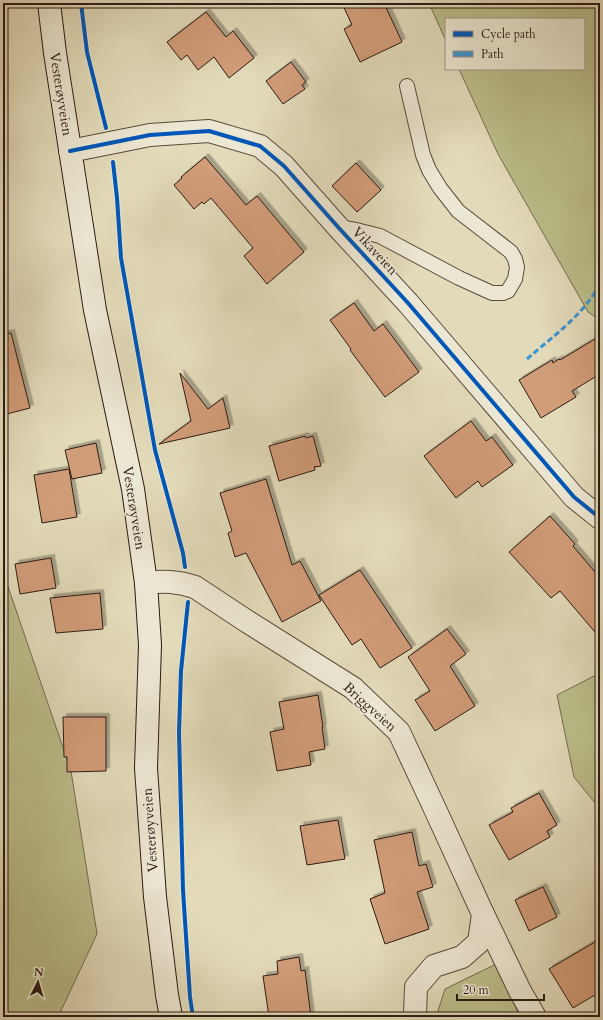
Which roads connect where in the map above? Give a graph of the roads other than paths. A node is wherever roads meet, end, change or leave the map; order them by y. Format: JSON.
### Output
{"nodes":[{"id":1,"x":49,"y":3,"type":"edge"},
{"id":2,"x":407,"y":86,"type":"dead end"},
{"id":3,"x":70,"y":151,"type":"junction"},
{"id":4,"x":338,"y":227,"type":"junction"},
{"id":5,"x":600,"y":518,"type":"edge"},
{"id":6,"x":146,"y":583,"type":"junction"},
{"id":7,"x":483,"y":914,"type":"junction"},
{"id":8,"x":171,"y":1017,"type":"edge"},
{"id":9,"x":416,"y":1017,"type":"edge"},
{"id":10,"x":535,"y":1017,"type":"edge"}],
"edges":[{"from":1,"to":3,"type":"street","name":"Vesterøyveien"},
{"from":2,"to":4,"type":"lane","name":"Vikaveien"},
{"from":3,"to":4,"type":"street","name":"Vikaveien"},
{"from":3,"to":6,"type":"street","name":"Vesterøyveien"},
{"from":4,"to":5,"type":"street","name":"Vikaveien"},
{"from":6,"to":7,"type":"street","name":"Briggveien"},
{"from":6,"to":8,"type":"street","name":"Vesterøyveien"},
{"from":7,"to":9,"type":"street"},
{"from":7,"to":10,"type":"street","name":"Briggveien"}]}
